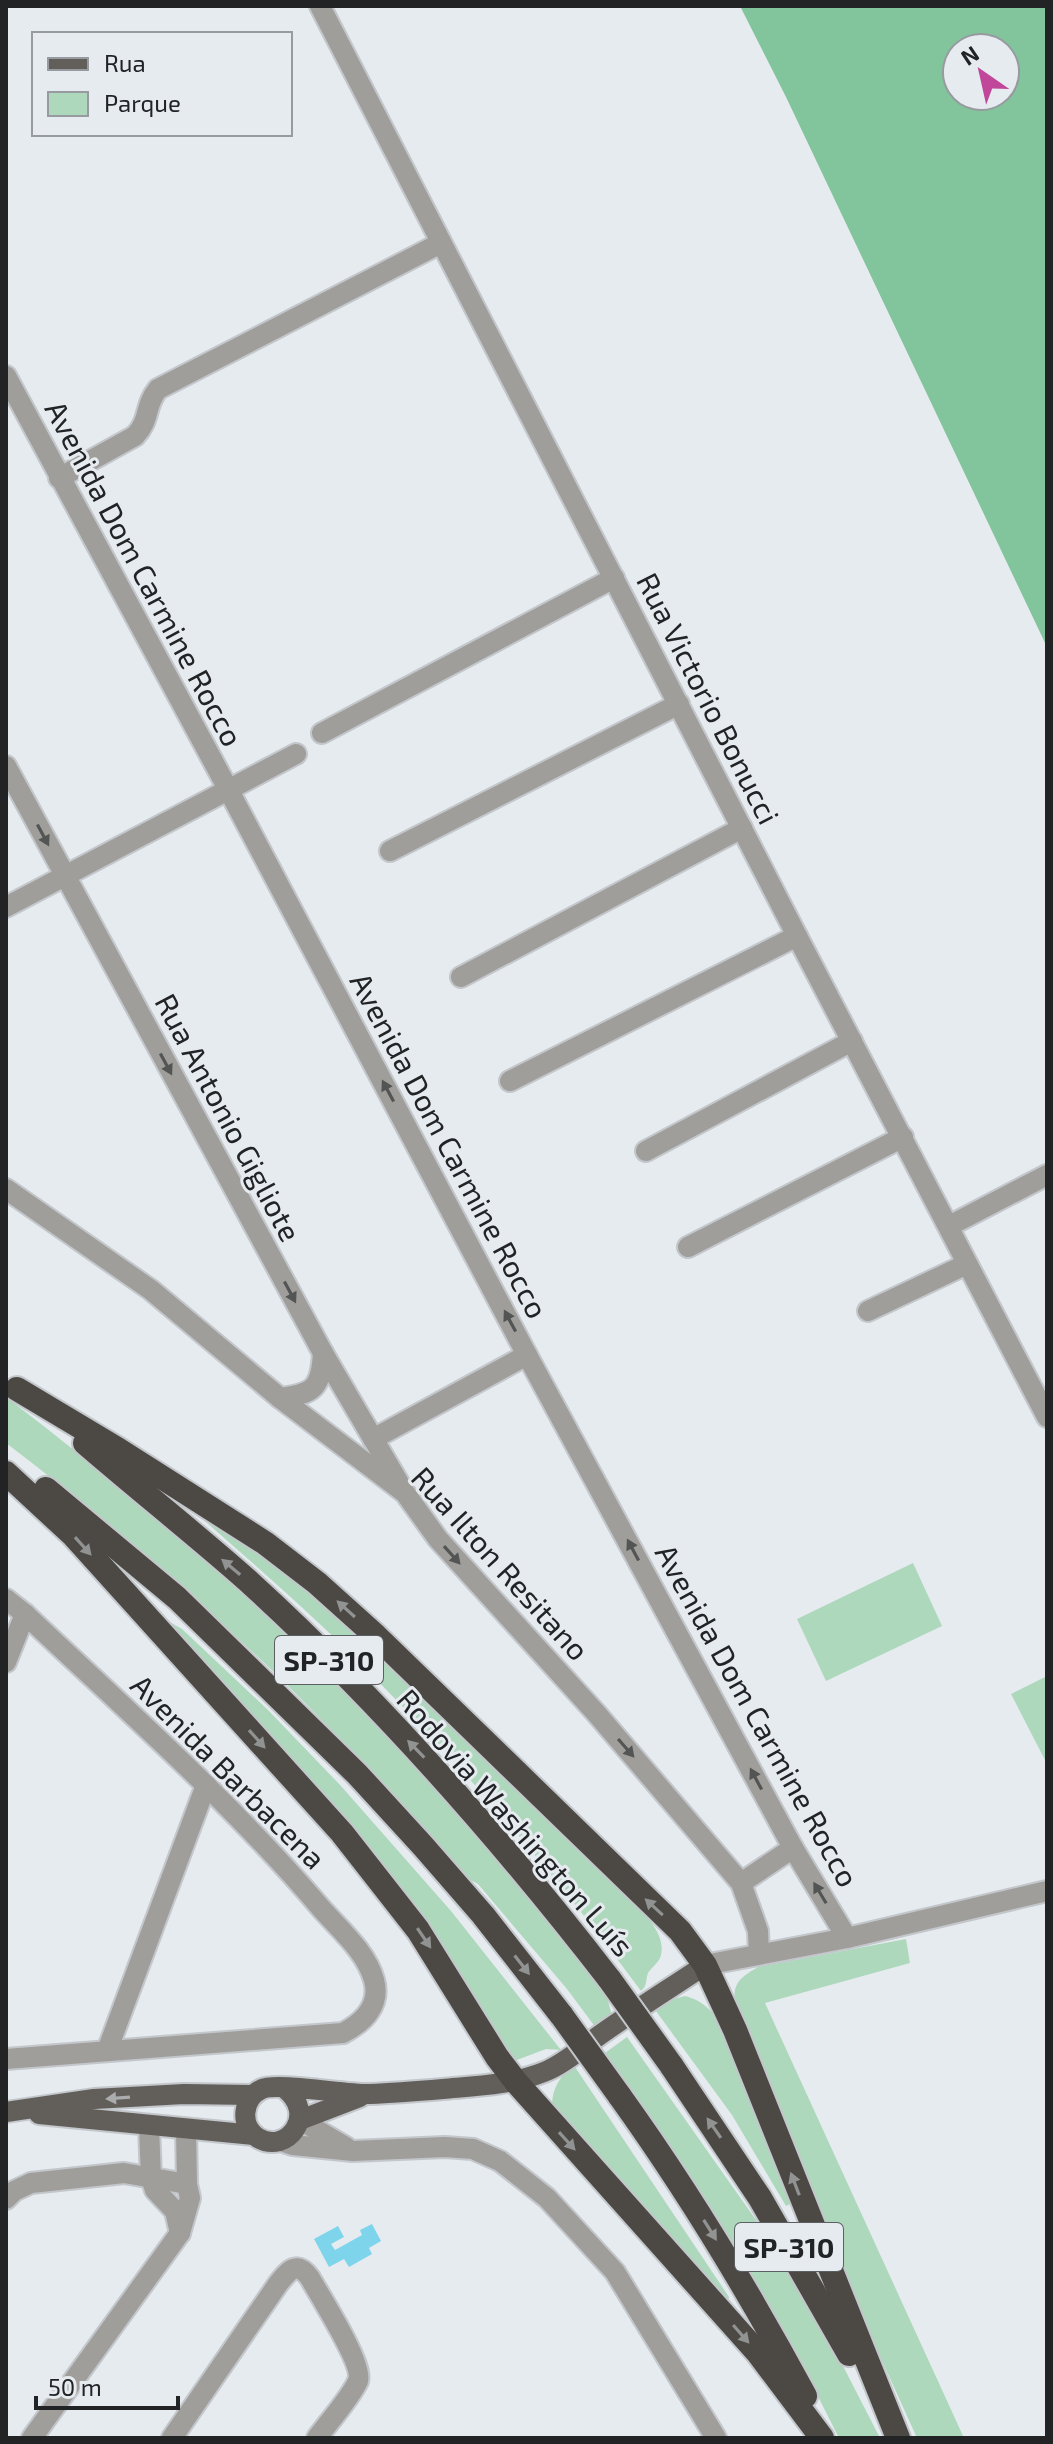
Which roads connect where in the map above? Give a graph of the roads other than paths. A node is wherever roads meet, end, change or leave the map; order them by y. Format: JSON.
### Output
{"nodes":[{"id":1,"x":320,"y":6,"type":"edge"},
{"id":2,"x":441,"y":243,"type":"junction"},
{"id":3,"x":6,"y":376,"type":"edge"},
{"id":4,"x":59,"y":478,"type":"junction"},
{"id":5,"x":614,"y":578,"type":"junction"},
{"id":6,"x":679,"y":704,"type":"junction"},
{"id":7,"x":322,"y":733,"type":"dead end"},
{"id":8,"x":296,"y":754,"type":"dead end"},
{"id":9,"x":6,"y":766,"type":"edge"},
{"id":10,"x":228,"y":789,"type":"junction"},
{"id":11,"x":742,"y":828,"type":"junction"},
{"id":12,"x":390,"y":851,"type":"dead end"},
{"id":13,"x":65,"y":877,"type":"junction"},
{"id":14,"x":6,"y":907,"type":"edge"},
{"id":15,"x":797,"y":936,"type":"junction"},
{"id":16,"x":461,"y":977,"type":"dead end"},
{"id":17,"x":852,"y":1041,"type":"junction"},
{"id":18,"x":510,"y":1081,"type":"dead end"},
{"id":19,"x":903,"y":1137,"type":"junction"},
{"id":20,"x":646,"y":1151,"type":"dead end"},
{"id":21,"x":1047,"y":1175,"type":"edge"},
{"id":22,"x":6,"y":1189,"type":"edge"},
{"id":23,"x":949,"y":1226,"type":"junction"},
{"id":24,"x":688,"y":1247,"type":"dead end"},
{"id":25,"x":967,"y":1264,"type":"junction"},
{"id":26,"x":868,"y":1311,"type":"dead end"},
{"id":27,"x":323,"y":1353,"type":"junction"},
{"id":28,"x":527,"y":1355,"type":"junction"},
{"id":29,"x":11,"y":1385,"type":"edge"},
{"id":30,"x":280,"y":1398,"type":"junction"},
{"id":31,"x":1047,"y":1417,"type":"edge"},
{"id":32,"x":373,"y":1439,"type":"junction"},
{"id":33,"x":6,"y":1459,"type":"edge"},
{"id":34,"x":6,"y":1473,"type":"edge"},
{"id":35,"x":405,"y":1493,"type":"junction"},
{"id":36,"x":6,"y":1599,"type":"edge"},
{"id":37,"x":25,"y":1614,"type":"junction"},
{"id":38,"x":6,"y":1662,"type":"edge"},
{"id":39,"x":206,"y":1785,"type":"junction"},
{"id":40,"x":793,"y":1848,"type":"junction"},
{"id":41,"x":741,"y":1883,"type":"junction"},
{"id":42,"x":1047,"y":1891,"type":"edge"},
{"id":43,"x":847,"y":1938,"type":"junction"},
{"id":44,"x":759,"y":1954,"type":"junction"},
{"id":45,"x":705,"y":1965,"type":"junction"},
{"id":46,"x":107,"y":2051,"type":"junction"},
{"id":47,"x":6,"y":2059,"type":"edge"},
{"id":48,"x":516,"y":2082,"type":"junction"},
{"id":49,"x":284,"y":2088,"type":"junction"},
{"id":50,"x":184,"y":2094,"type":"junction"},
{"id":51,"x":366,"y":2094,"type":"junction"},
{"id":52,"x":252,"y":2095,"type":"junction"},
{"id":53,"x":11,"y":2111,"type":"edge"},
{"id":54,"x":300,"y":2120,"type":"junction"},
{"id":55,"x":149,"y":2126,"type":"junction"},
{"id":56,"x":186,"y":2129,"type":"junction"},
{"id":57,"x":254,"y":2135,"type":"junction"},
{"id":58,"x":281,"y":2141,"type":"junction"},
{"id":59,"x":353,"y":2151,"type":"junction"},
{"id":60,"x":151,"y":2178,"type":"junction"},
{"id":61,"x":187,"y":2184,"type":"junction"},
{"id":62,"x":6,"y":2199,"type":"edge"},
{"id":63,"x":180,"y":2233,"type":"junction"},
{"id":64,"x":32,"y":2438,"type":"edge"},
{"id":65,"x":172,"y":2438,"type":"edge"},
{"id":66,"x":317,"y":2438,"type":"edge"},
{"id":67,"x":716,"y":2438,"type":"edge"},
{"id":68,"x":825,"y":2438,"type":"edge"},
{"id":69,"x":895,"y":2438,"type":"edge"}],
"edges":[{"from":1,"to":2,"type":"street","name":"Rua Victorio Bonucci"},
{"from":2,"to":4,"type":"street"},
{"from":2,"to":5,"type":"street","name":"Rua Victorio Bonucci"},
{"from":3,"to":4,"type":"street","name":"Avenida Dom Carmine Rocco"},
{"from":4,"to":10,"type":"street","name":"Avenida Dom Carmine Rocco"},
{"from":5,"to":6,"type":"street","name":"Rua Victorio Bonucci"},
{"from":5,"to":7,"type":"street"},
{"from":6,"to":11,"type":"street","name":"Rua Victorio Bonucci"},
{"from":6,"to":12,"type":"street"},
{"from":8,"to":10,"type":"street"},
{"from":9,"to":13,"type":"street","name":"Rua Antonio Gigliote","one_way":true},
{"from":10,"to":13,"type":"street"},
{"from":28,"to":10,"type":"street","name":"Avenida Dom Carmine Rocco","one_way":true},
{"from":11,"to":15,"type":"street","name":"Rua Victorio Bonucci"},
{"from":11,"to":16,"type":"street"},
{"from":13,"to":14,"type":"street"},
{"from":13,"to":27,"type":"street","name":"Rua Antonio Gigliote","one_way":true},
{"from":15,"to":17,"type":"street","name":"Rua Victorio Bonucci"},
{"from":15,"to":18,"type":"street"},
{"from":17,"to":19,"type":"street","name":"Rua Victorio Bonucci"},
{"from":17,"to":20,"type":"street"},
{"from":19,"to":23,"type":"street","name":"Rua Victorio Bonucci"},
{"from":19,"to":24,"type":"street"},
{"from":21,"to":23,"type":"street"},
{"from":22,"to":30,"type":"street","name":"Rua Ilton Resitano"},
{"from":23,"to":25,"type":"street","name":"Rua Victorio Bonucci"},
{"from":25,"to":26,"type":"street"},
{"from":25,"to":31,"type":"street","name":"Rua Victorio Bonucci"},
{"from":27,"to":30,"type":"street"},
{"from":27,"to":32,"type":"street","name":"Rua Antonio Gigliote"},
{"from":28,"to":32,"type":"street"},
{"from":40,"to":28,"type":"street","name":"Avenida Dom Carmine Rocco","one_way":true},
{"from":45,"to":29,"type":"highway","one_way":true},
{"from":69,"to":29,"type":"highway","name":"Rodovia Washington Luís","number":"SP-310","one_way":true,"bridge":true},
{"from":30,"to":35,"type":"street","name":"Rua Ilton Resitano"},
{"from":32,"to":35,"type":"street","name":"Rua Antonio Gigliote"},
{"from":33,"to":68,"type":"highway","number":"SP-310","one_way":true,"bridge":true},
{"from":34,"to":48,"type":"highway","one_way":true},
{"from":35,"to":41,"type":"street","name":"Rua Ilton Resitano","one_way":true},
{"from":36,"to":37,"type":"street","name":"Avenida Barbacena"},
{"from":37,"to":38,"type":"street"},
{"from":37,"to":39,"type":"street","name":"Avenida Barbacena"},
{"from":39,"to":46,"type":"street"},
{"from":39,"to":46,"type":"street","name":"Avenida Barbacena"},
{"from":40,"to":41,"type":"street"},
{"from":43,"to":40,"type":"street","name":"Avenida Dom Carmine Rocco","one_way":true},
{"from":41,"to":44,"type":"street","name":"Rua Ilton Resitano"},
{"from":42,"to":43,"type":"street"},
{"from":43,"to":44,"type":"street"},
{"from":44,"to":45,"type":"street"},
{"from":45,"to":48,"type":"main road"},
{"from":69,"to":45,"type":"highway","one_way":true},
{"from":46,"to":47,"type":"street"},
{"from":48,"to":51,"type":"main road"},
{"from":48,"to":68,"type":"highway","one_way":true},
{"from":49,"to":51,"type":"main road"},
{"from":49,"to":52,"type":"main road"},
{"from":49,"to":54,"type":"main road"},
{"from":50,"to":52,"type":"main road"},
{"from":50,"to":53,"type":"main road","one_way":true},
{"from":50,"to":55,"type":"main road"},
{"from":51,"to":54,"type":"main road"},
{"from":52,"to":57,"type":"main road"},
{"from":53,"to":55,"type":"main road"},
{"from":54,"to":58,"type":"main road"},
{"from":54,"to":59,"type":"street"},
{"from":55,"to":56,"type":"main road"},
{"from":55,"to":60,"type":"street"},
{"from":56,"to":57,"type":"main road"},
{"from":56,"to":61,"type":"street"},
{"from":57,"to":58,"type":"main road"},
{"from":58,"to":59,"type":"street"},
{"from":59,"to":67,"type":"street"},
{"from":60,"to":61,"type":"street"},
{"from":60,"to":62,"type":"street"},
{"from":60,"to":63,"type":"street"},
{"from":61,"to":63,"type":"street"},
{"from":63,"to":64,"type":"street"},
{"from":65,"to":66,"type":"street"}]}
